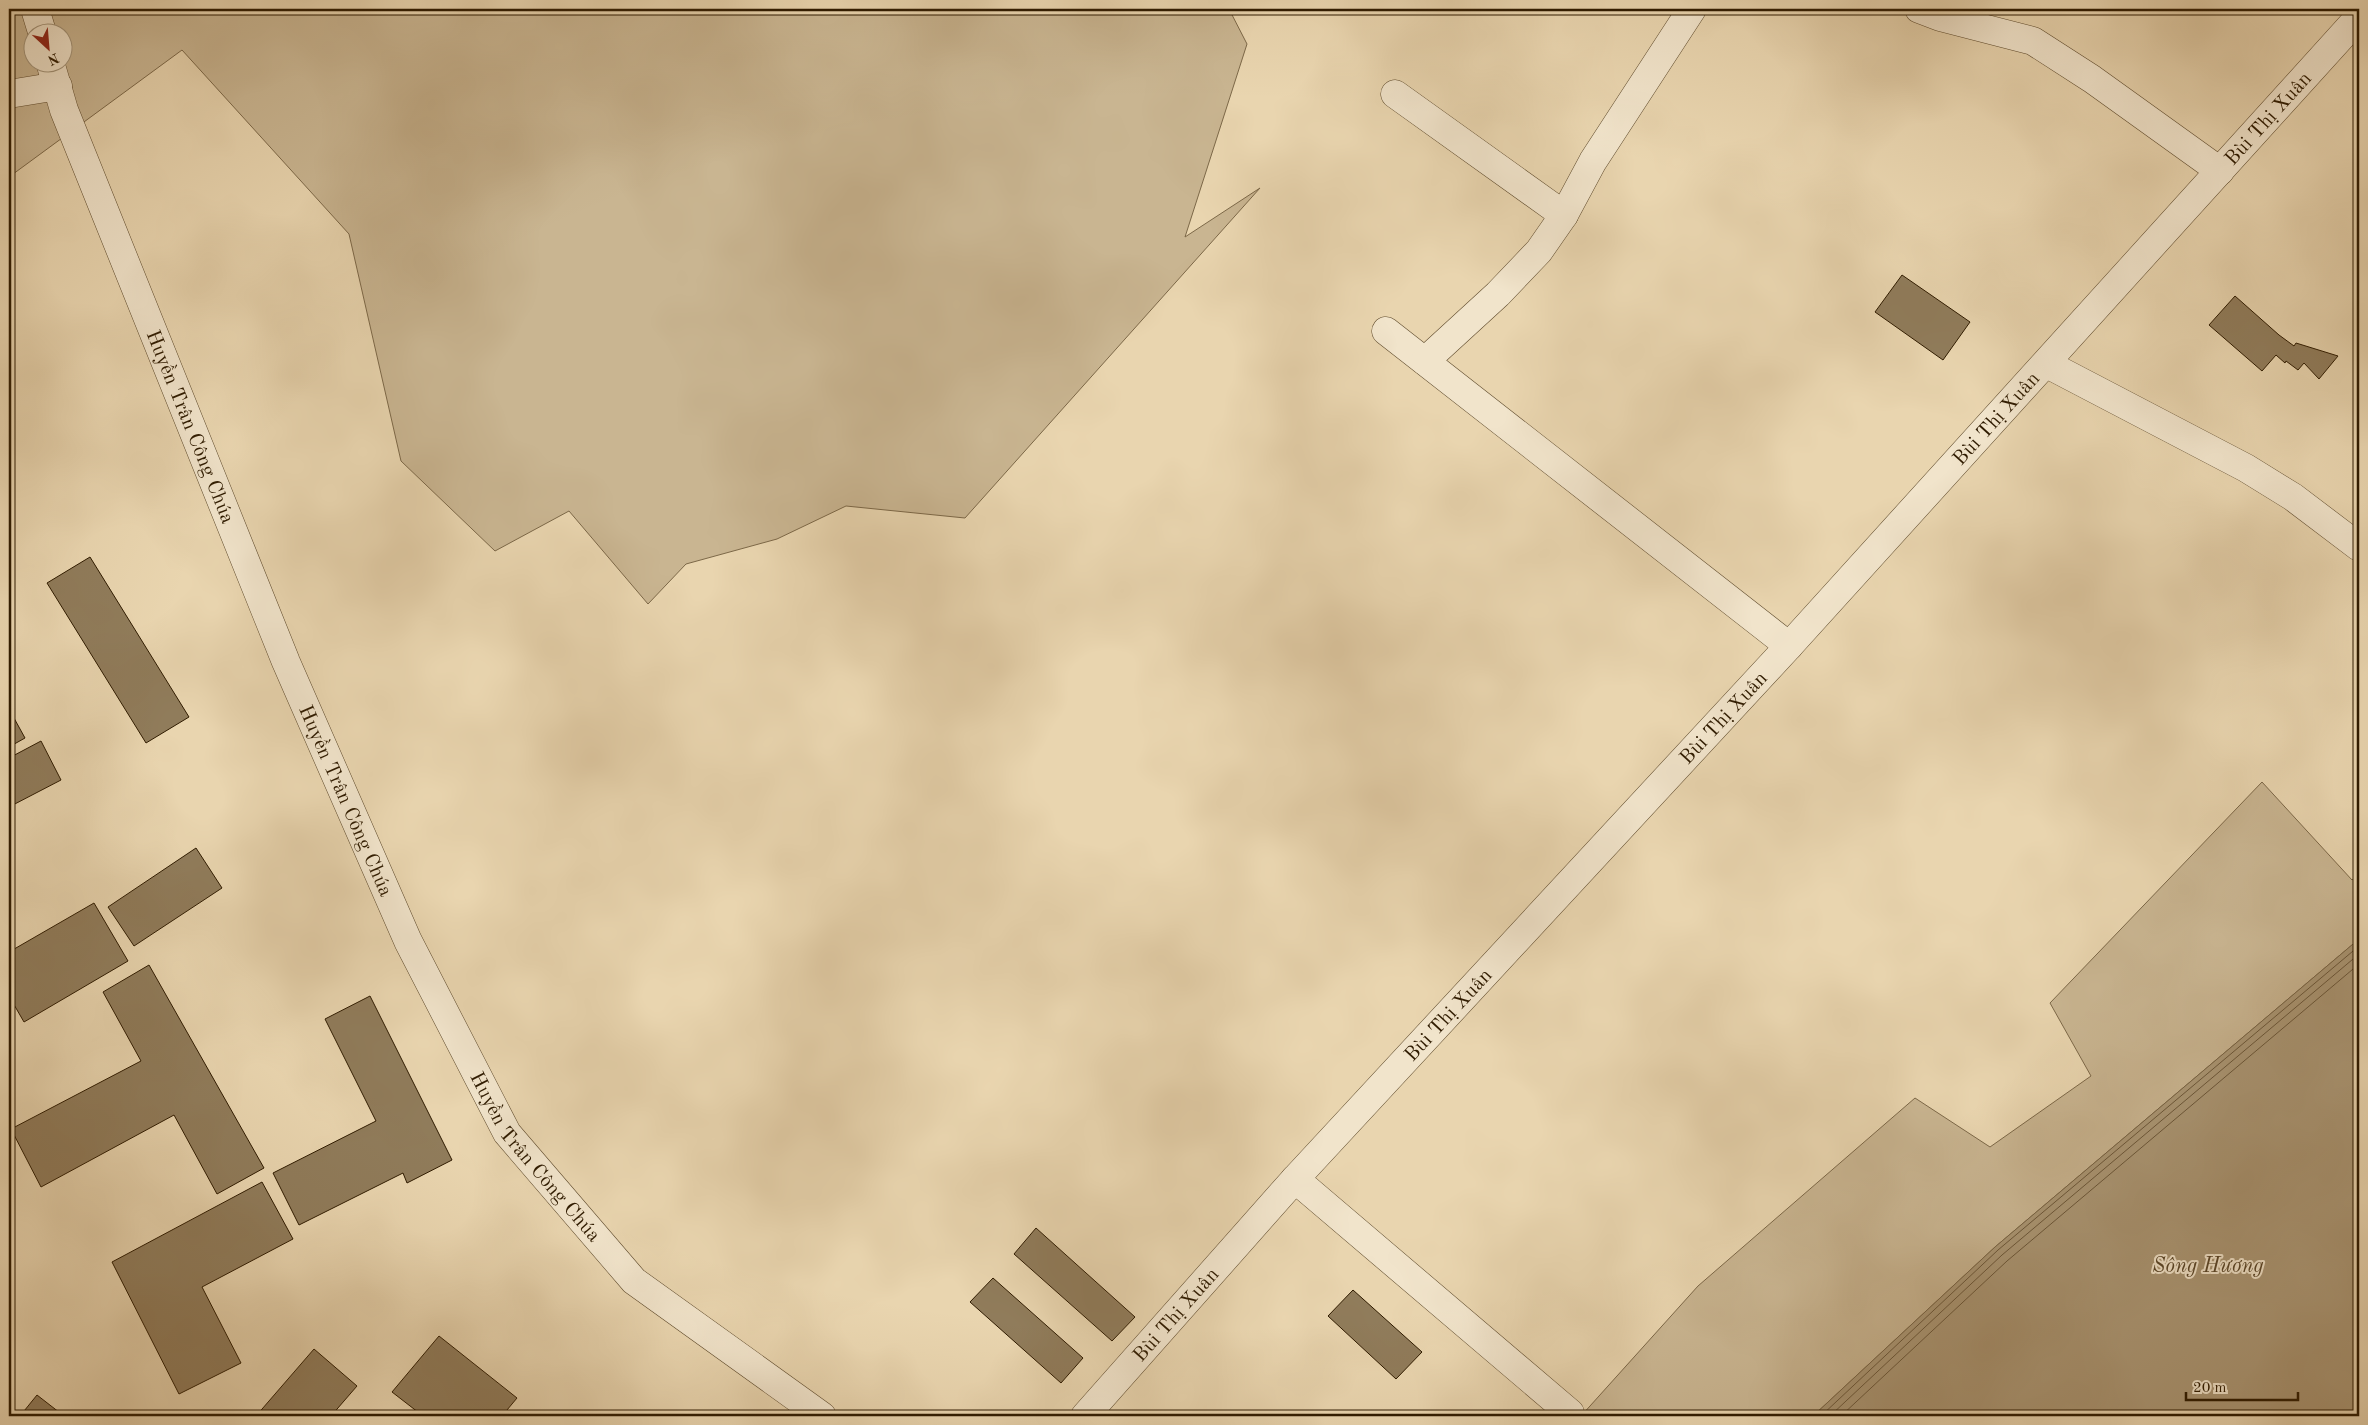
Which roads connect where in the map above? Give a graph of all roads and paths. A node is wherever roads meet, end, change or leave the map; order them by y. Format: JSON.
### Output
{"nodes":[{"id":1,"x":35,"y":9,"type":"edge"},
{"id":2,"x":1692,"y":9,"type":"edge"},
{"id":3,"x":1919,"y":9,"type":"edge"},
{"id":4,"x":2359,"y":17,"type":"edge"},
{"id":5,"x":39,"y":22,"type":"edge"},
{"id":6,"x":54,"y":74,"type":"edge"},
{"id":7,"x":9,"y":94,"type":"edge"},
{"id":8,"x":1395,"y":94,"type":"dead end"},
{"id":9,"x":2220,"y":171,"type":"junction"},
{"id":10,"x":1564,"y":215,"type":"junction"},
{"id":11,"x":1386,"y":331,"type":"dead end"},
{"id":12,"x":1425,"y":361,"type":"junction"},
{"id":13,"x":2047,"y":364,"type":"junction"},
{"id":14,"x":2359,"y":547,"type":"edge"},
{"id":15,"x":1789,"y":646,"type":"junction"},
{"id":16,"x":1295,"y":1180,"type":"junction"},
{"id":17,"x":1570,"y":1413,"type":"dead end"},
{"id":18,"x":822,"y":1416,"type":"edge"},
{"id":19,"x":1085,"y":1416,"type":"edge"}],
"edges":[{"from":1,"to":5,"type":"street"},
{"from":2,"to":10,"type":"street"},
{"from":3,"to":9,"type":"street"},
{"from":4,"to":9,"type":"street","name":"Bùi Thị Xuân"},
{"from":6,"to":7,"type":"street"},
{"from":6,"to":18,"type":"street","name":"Huyền Trân Công Chúa"},
{"from":8,"to":10,"type":"street"},
{"from":9,"to":13,"type":"street","name":"Bùi Thị Xuân"},
{"from":10,"to":12,"type":"street"},
{"from":11,"to":12,"type":"street"},
{"from":12,"to":15,"type":"street"},
{"from":13,"to":14,"type":"street"},
{"from":13,"to":15,"type":"street","name":"Bùi Thị Xuân"},
{"from":15,"to":16,"type":"street","name":"Bùi Thị Xuân"},
{"from":16,"to":17,"type":"street"},
{"from":16,"to":19,"type":"street","name":"Bùi Thị Xuân"}]}
